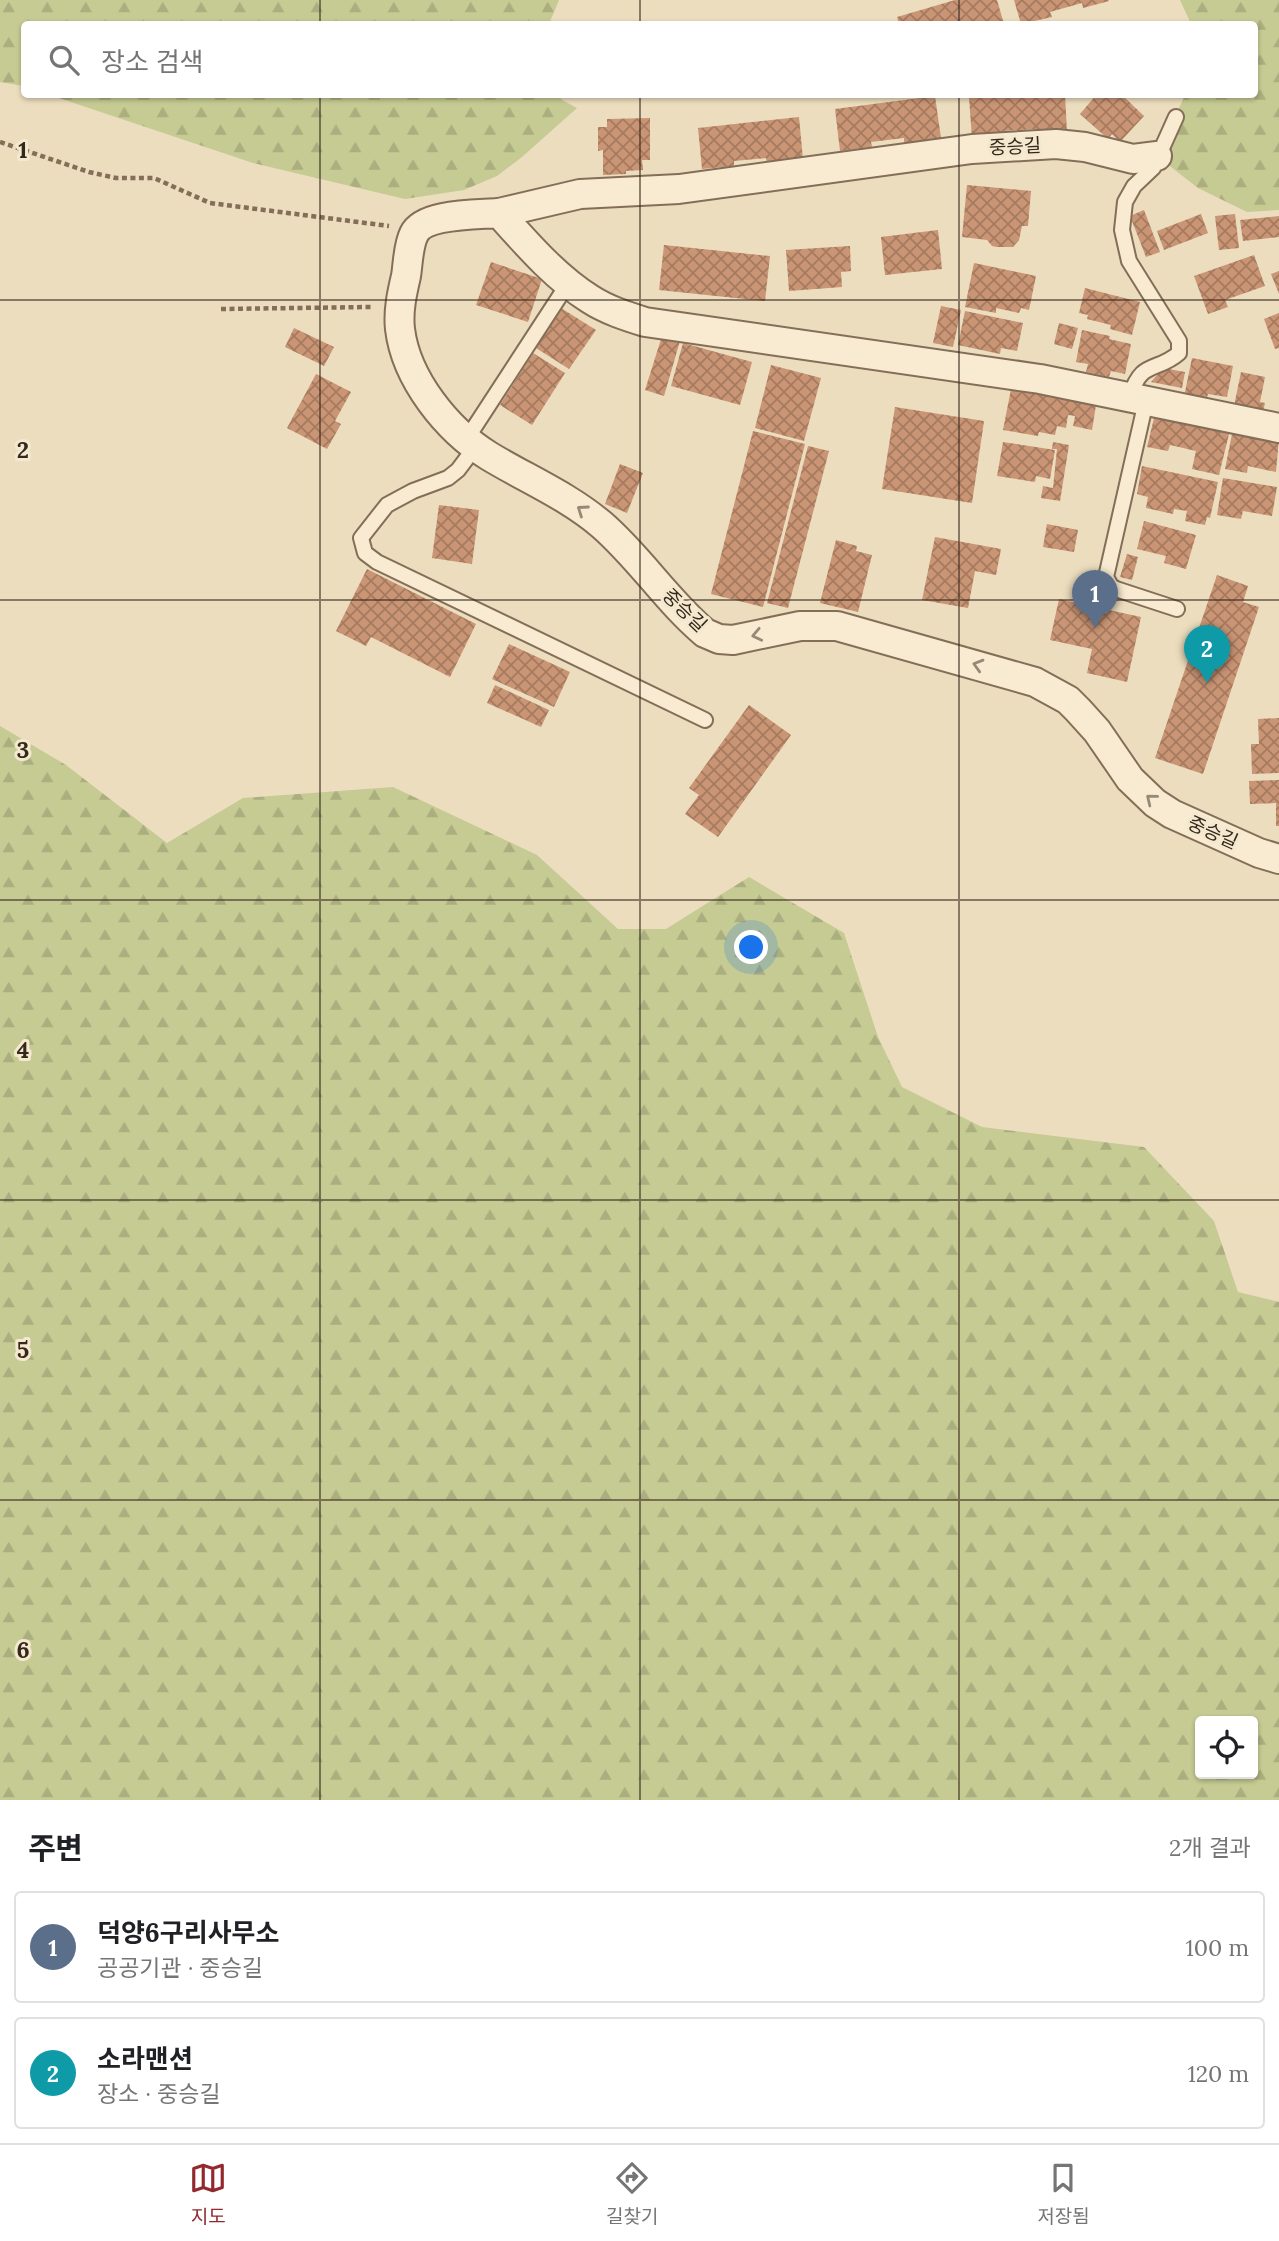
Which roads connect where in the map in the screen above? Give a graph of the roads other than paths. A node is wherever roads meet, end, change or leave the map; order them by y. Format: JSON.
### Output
{"nodes":[{"id":1,"x":1176,"y":117,"type":"dead end"},
{"id":2,"x":1157,"y":156,"type":"junction"},
{"id":3,"x":499,"y":213,"type":"junction"},
{"id":4,"x":569,"y":282,"type":"junction"},
{"id":5,"x":1138,"y":399,"type":"junction"},
{"id":6,"x":1279,"y":428,"type":"edge"},
{"id":7,"x":471,"y":443,"type":"junction"},
{"id":8,"x":1177,"y":609,"type":"dead end"},
{"id":9,"x":705,"y":720,"type":"dead end"},
{"id":10,"x":1279,"y":859,"type":"edge"}],
"edges":[{"from":1,"to":2,"type":"lane"},
{"from":2,"to":3,"type":"street","name":"중승길"},
{"from":2,"to":5,"type":"lane"},
{"from":3,"to":4,"type":"street"},
{"from":3,"to":7,"type":"street","name":"중승길"},
{"from":4,"to":5,"type":"street"},
{"from":4,"to":7,"type":"lane"},
{"from":5,"to":6,"type":"street"},
{"from":5,"to":8,"type":"lane"},
{"from":7,"to":9,"type":"lane"},
{"from":10,"to":7,"type":"street","name":"중승길","one_way":true}]}
